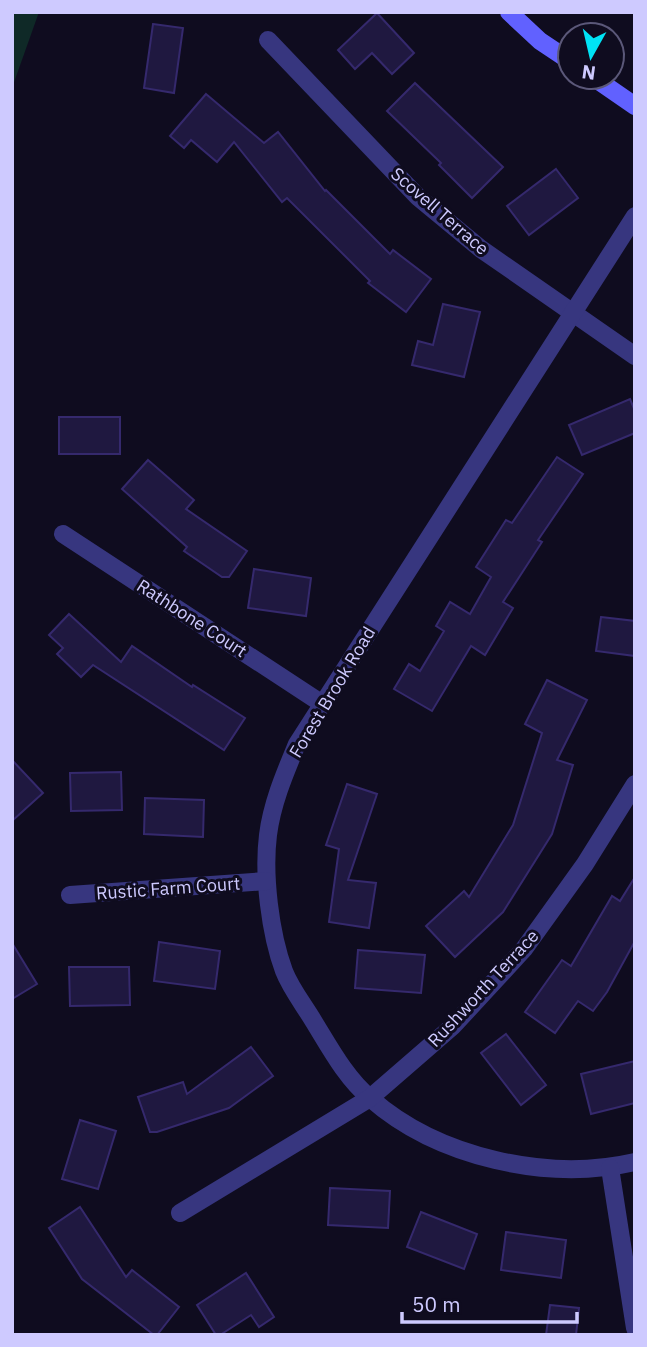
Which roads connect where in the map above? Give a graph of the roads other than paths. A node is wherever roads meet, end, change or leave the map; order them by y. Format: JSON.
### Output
{"nodes":[{"id":1,"x":509,"y":12,"type":"edge"},
{"id":2,"x":268,"y":40,"type":"dead end"},
{"id":3,"x":556,"y":52,"type":"edge"},
{"id":4,"x":613,"y":91,"type":"edge"},
{"id":5,"x":635,"y":106,"type":"edge"},
{"id":6,"x":635,"y":216,"type":"edge"},
{"id":7,"x":572,"y":313,"type":"junction"},
{"id":8,"x":635,"y":356,"type":"edge"},
{"id":9,"x":63,"y":534,"type":"dead end"},
{"id":10,"x":321,"y":702,"type":"junction"},
{"id":11,"x":635,"y":784,"type":"edge"},
{"id":12,"x":266,"y":881,"type":"junction"},
{"id":13,"x":70,"y":895,"type":"dead end"},
{"id":14,"x":370,"y":1098,"type":"junction"},
{"id":15,"x":635,"y":1162,"type":"edge"},
{"id":16,"x":610,"y":1168,"type":"junction"},
{"id":17,"x":180,"y":1213,"type":"dead end"},
{"id":18,"x":635,"y":1328,"type":"edge"}],
"edges":[{"from":1,"to":3,"type":"street"},
{"from":2,"to":7,"type":"street","name":"Scovell Terrace"},
{"from":4,"to":5,"type":"street"},
{"from":6,"to":7,"type":"street","name":"Forest Brook Road"},
{"from":7,"to":8,"type":"street","name":"Scovell Terrace"},
{"from":7,"to":10,"type":"street","name":"Forest Brook Road"},
{"from":9,"to":10,"type":"street","name":"Rathbone Court"},
{"from":10,"to":12,"type":"street","name":"Forest Brook Road"},
{"from":11,"to":14,"type":"street","name":"Rushworth Terrace"},
{"from":12,"to":13,"type":"street","name":"Rustic Farm Court"},
{"from":12,"to":14,"type":"street","name":"Forest Brook Road"},
{"from":14,"to":16,"type":"street","name":"Forest Brook Road"},
{"from":14,"to":17,"type":"street","name":"Rushworth Terrace"},
{"from":15,"to":16,"type":"street","name":"Forest Brook Road"},
{"from":16,"to":18,"type":"street"}]}
